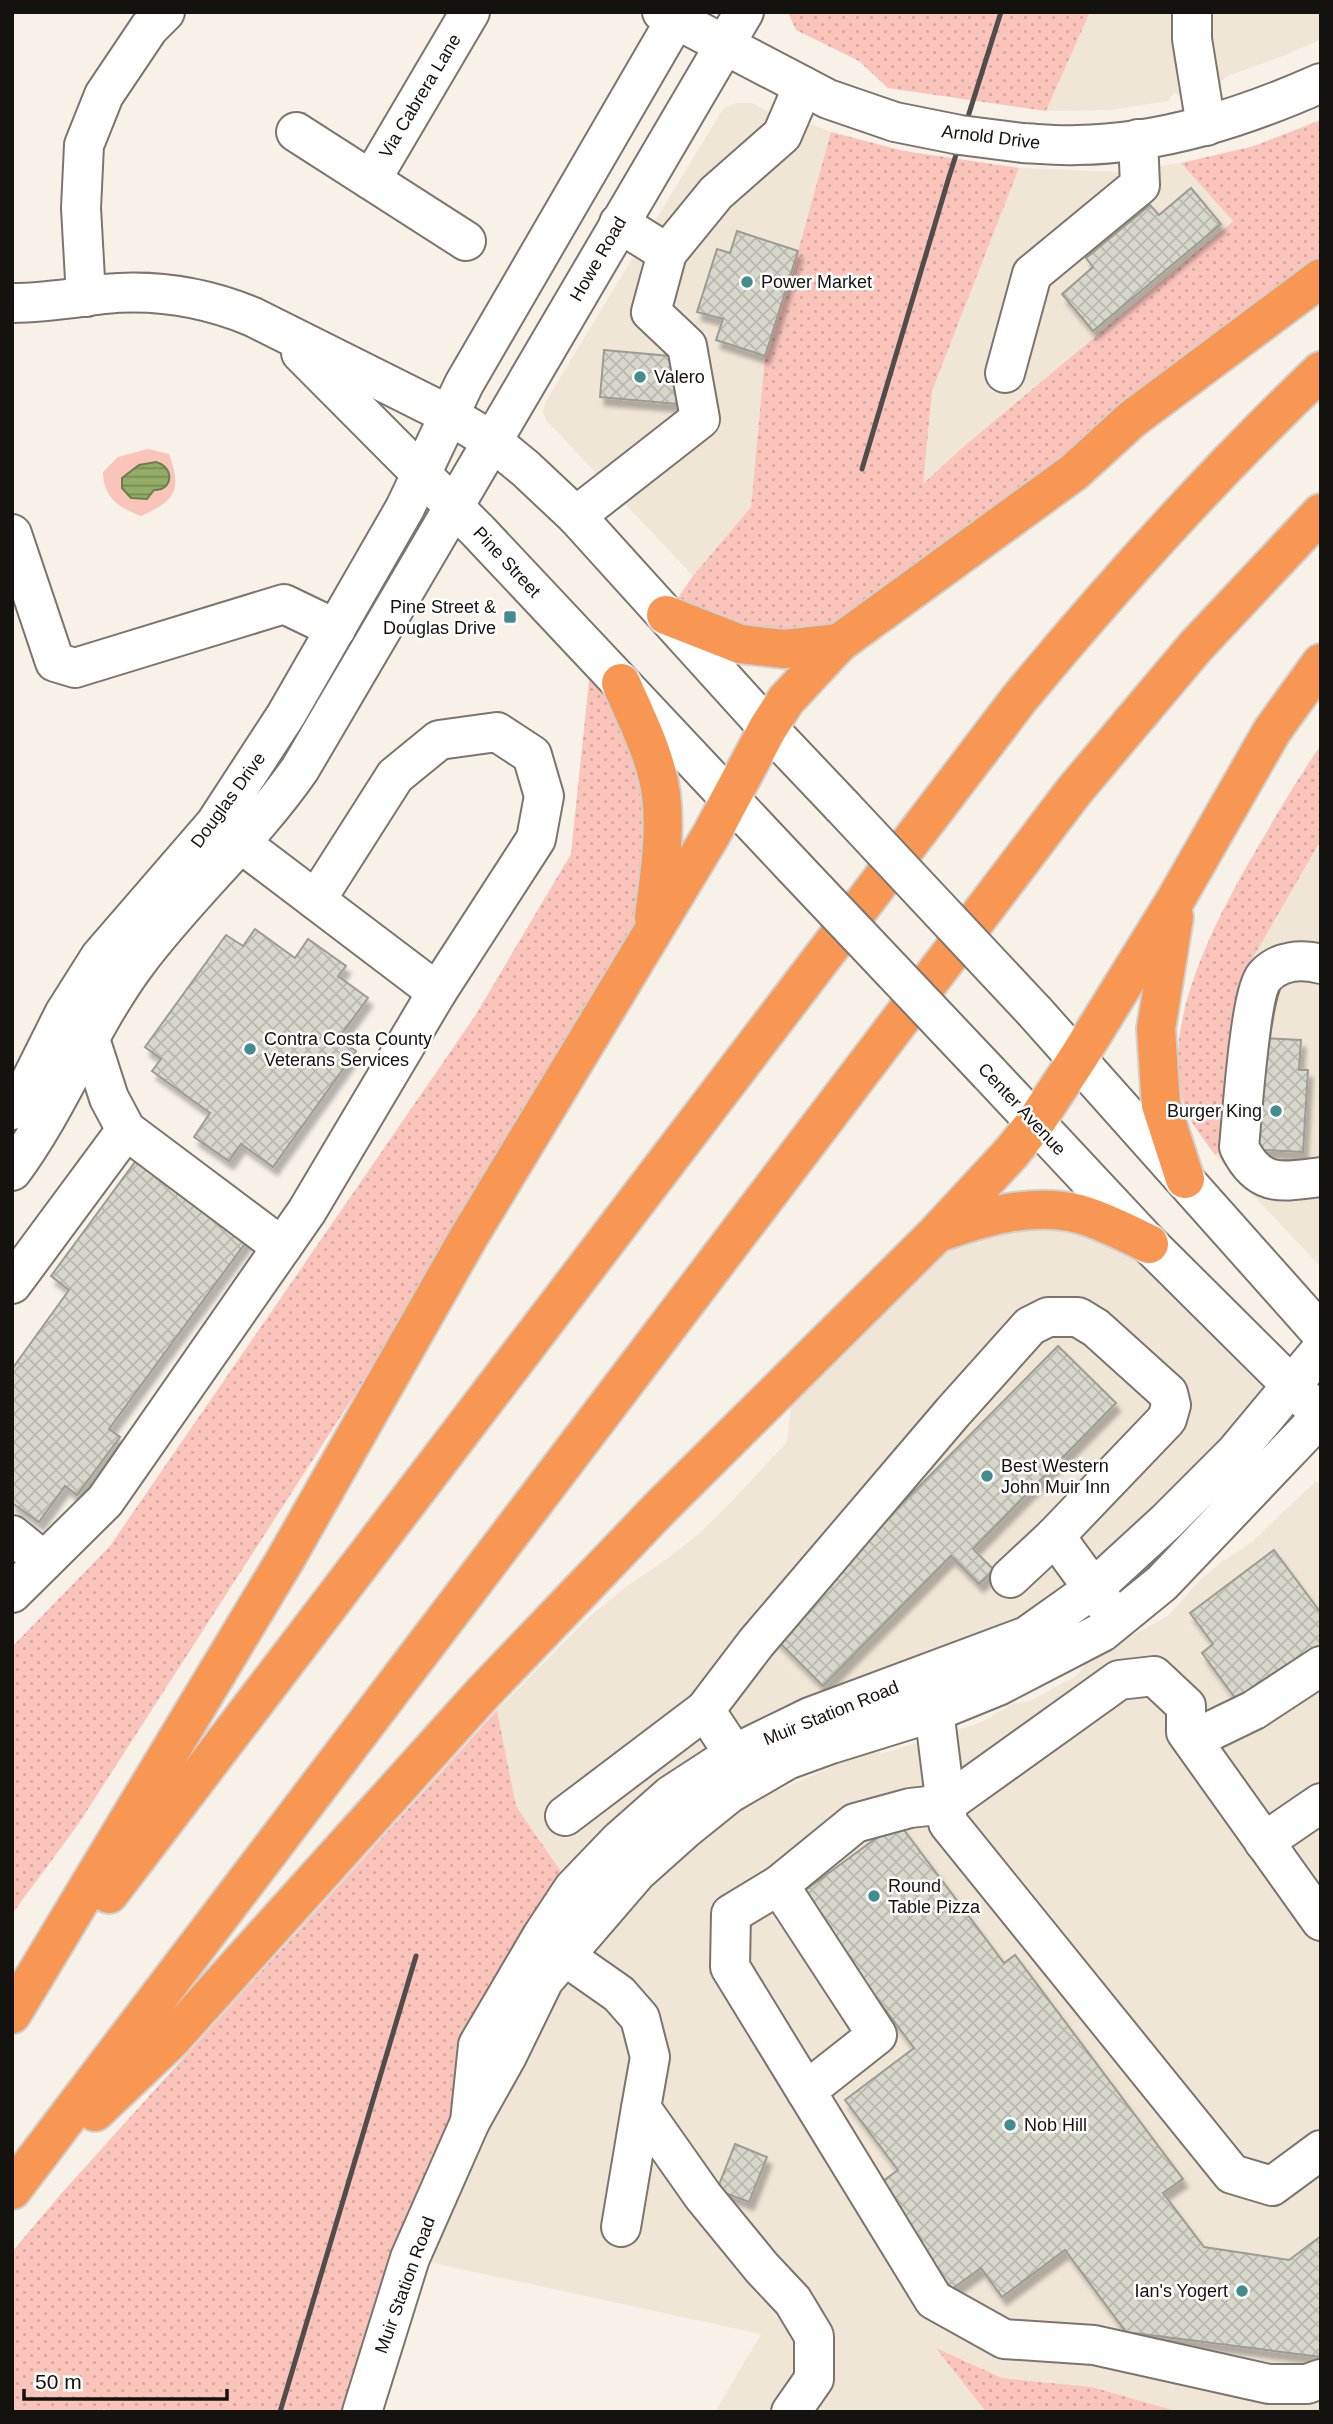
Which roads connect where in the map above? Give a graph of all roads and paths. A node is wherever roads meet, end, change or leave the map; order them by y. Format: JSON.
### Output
{"nodes":[{"id":1,"x":165,"y":12,"type":"edge"},
{"id":2,"x":470,"y":12,"type":"edge"},
{"id":3,"x":744,"y":12,"type":"edge"},
{"id":4,"x":1192,"y":12,"type":"edge"},
{"id":5,"x":672,"y":15,"type":"edge"},
{"id":6,"x":724,"y":45,"type":"junction"},
{"id":7,"x":1321,"y":83,"type":"edge"},
{"id":8,"x":803,"y":86,"type":"junction"},
{"id":9,"x":1206,"y":126,"type":"junction"},
{"id":10,"x":296,"y":132,"type":"dead end"},
{"id":11,"x":1138,"y":139,"type":"junction"},
{"id":12,"x":371,"y":180,"type":"junction"},
{"id":13,"x":619,"y":223,"type":"junction"},
{"id":14,"x":466,"y":241,"type":"dead end"},
{"id":15,"x":667,"y":253,"type":"junction"},
{"id":16,"x":1321,"y":278,"type":"edge"},
{"id":17,"x":86,"y":297,"type":"junction"},
{"id":18,"x":12,"y":303,"type":"edge"},
{"id":19,"x":279,"y":331,"type":"junction"},
{"id":20,"x":1321,"y":371,"type":"edge"},
{"id":21,"x":1006,"y":373,"type":"dead end"},
{"id":22,"x":449,"y":415,"type":"junction"},
{"id":23,"x":492,"y":441,"type":"junction"},
{"id":24,"x":422,"y":474,"type":"junction"},
{"id":25,"x":454,"y":507,"type":"junction"},
{"id":26,"x":1321,"y":513,"type":"edge"},
{"id":27,"x":576,"y":516,"type":"junction"},
{"id":28,"x":12,"y":534,"type":"edge"},
{"id":29,"x":666,"y":615,"type":"junction"},
{"id":30,"x":336,"y":629,"type":"junction"},
{"id":31,"x":839,"y":643,"type":"junction"},
{"id":32,"x":1321,"y":663,"type":"edge"},
{"id":33,"x":621,"y":683,"type":"junction"},
{"id":34,"x":768,"y":728,"type":"junction"},
{"id":35,"x":730,"y":798,"type":"junction"},
{"id":36,"x":228,"y":834,"type":"junction"},
{"id":37,"x":1176,"y":899,"type":"junction"},
{"id":38,"x":316,"y":900,"type":"junction"},
{"id":39,"x":652,"y":933,"type":"junction"},
{"id":40,"x":1321,"y":964,"type":"edge"},
{"id":41,"x":437,"y":992,"type":"junction"},
{"id":42,"x":93,"y":1049,"type":"junction"},
{"id":43,"x":1078,"y":1058,"type":"junction"},
{"id":44,"x":12,"y":1110,"type":"edge"},
{"id":45,"x":1035,"y":1123,"type":"junction"},
{"id":46,"x":126,"y":1130,"type":"junction"},
{"id":47,"x":12,"y":1171,"type":"edge"},
{"id":48,"x":1321,"y":1177,"type":"edge"},
{"id":49,"x":1185,"y":1179,"type":"junction"},
{"id":50,"x":936,"y":1234,"type":"junction"},
{"id":51,"x":1149,"y":1244,"type":"junction"},
{"id":52,"x":282,"y":1247,"type":"junction"},
{"id":53,"x":12,"y":1284,"type":"edge"},
{"id":54,"x":1321,"y":1333,"type":"edge"},
{"id":55,"x":1321,"y":1350,"type":"edge"},
{"id":56,"x":1292,"y":1386,"type":"junction"},
{"id":57,"x":1321,"y":1415,"type":"edge"},
{"id":58,"x":12,"y":1535,"type":"edge"},
{"id":59,"x":1055,"y":1536,"type":"junction"},
{"id":60,"x":44,"y":1561,"type":"junction"},
{"id":61,"x":1010,"y":1578,"type":"dead end"},
{"id":62,"x":1093,"y":1589,"type":"junction"},
{"id":63,"x":12,"y":1593,"type":"edge"},
{"id":64,"x":1117,"y":1619,"type":"junction"},
{"id":65,"x":929,"y":1674,"type":"junction"},
{"id":66,"x":1316,"y":1679,"type":"edge"},
{"id":67,"x":705,"y":1710,"type":"junction"},
{"id":68,"x":934,"y":1712,"type":"junction"},
{"id":69,"x":1192,"y":1740,"type":"junction"},
{"id":70,"x":734,"y":1754,"type":"junction"},
{"id":71,"x":1321,"y":1803,"type":"edge"},
{"id":72,"x":946,"y":1804,"type":"junction"},
{"id":73,"x":565,"y":1816,"type":"dead end"},
{"id":74,"x":1264,"y":1842,"type":"junction"},
{"id":75,"x":779,"y":1885,"type":"junction"},
{"id":76,"x":1321,"y":1921,"type":"edge"},
{"id":77,"x":552,"y":1947,"type":"junction"},
{"id":78,"x":12,"y":2014,"type":"edge"},
{"id":79,"x":12,"y":2022,"type":"edge"},
{"id":80,"x":806,"y":2091,"type":"junction"},
{"id":81,"x":641,"y":2108,"type":"junction"},
{"id":82,"x":1321,"y":2150,"type":"edge"},
{"id":83,"x":12,"y":2190,"type":"edge"},
{"id":84,"x":621,"y":2227,"type":"dead end"},
{"id":85,"x":1321,"y":2379,"type":"edge"},
{"id":86,"x":362,"y":2412,"type":"edge"},
{"id":87,"x":791,"y":2412,"type":"edge"}],
"edges":[{"from":1,"to":17,"type":"street"},
{"from":2,"to":12,"type":"street","name":"Via Cabrera Lane"},
{"from":3,"to":6,"type":"street","name":"Howe Road"},
{"from":4,"to":9,"type":"street"},
{"from":5,"to":6,"type":"street","name":"Arnold Drive"},
{"from":5,"to":22,"type":"street"},
{"from":6,"to":8,"type":"street","name":"Arnold Drive"},
{"from":6,"to":13,"type":"street","name":"Howe Road"},
{"from":7,"to":9,"type":"street","name":"Arnold Drive"},
{"from":8,"to":11,"type":"street","name":"Arnold Drive","bridge":true},
{"from":8,"to":15,"type":"street"},
{"from":9,"to":11,"type":"street","name":"Arnold Drive"},
{"from":10,"to":12,"type":"street"},
{"from":11,"to":21,"type":"street"},
{"from":12,"to":14,"type":"street"},
{"from":13,"to":15,"type":"street"},
{"from":13,"to":23,"type":"street","name":"Howe Road"},
{"from":15,"to":27,"type":"street"},
{"from":16,"to":31,"type":"highway"},
{"from":17,"to":18,"type":"street","name":"Pine Street"},
{"from":17,"to":19,"type":"street","name":"Pine Street"},
{"from":19,"to":22,"type":"street","name":"Pine Street"},
{"from":19,"to":24,"type":"street","name":"Pine Street"},
{"from":20,"to":79,"type":"highway"},
{"from":22,"to":23,"type":"street","name":"Pine Street"},
{"from":22,"to":24,"type":"street"},
{"from":23,"to":25,"type":"street","name":"Howe Road"},
{"from":23,"to":27,"type":"street","name":"Pine Street"},
{"from":24,"to":25,"type":"street","name":"Pine Street"},
{"from":24,"to":30,"type":"street","name":"Douglas Drive"},
{"from":25,"to":33,"type":"street","name":"Pine Street"},
{"from":25,"to":36,"type":"street","name":"Douglas Drive"},
{"from":26,"to":83,"type":"highway"},
{"from":27,"to":29,"type":"street","name":"Pine Street"},
{"from":28,"to":30,"type":"street"},
{"from":29,"to":31,"type":"highway"},
{"from":29,"to":34,"type":"street","name":"Pine Street"},
{"from":30,"to":36,"type":"street","name":"Douglas Drive"},
{"from":31,"to":34,"type":"highway"},
{"from":32,"to":37,"type":"highway"},
{"from":33,"to":35,"type":"street","name":"Pine Street"},
{"from":33,"to":39,"type":"highway"},
{"from":34,"to":35,"type":"highway"},
{"from":34,"to":43,"type":"street","bridge":true},
{"from":35,"to":39,"type":"highway"},
{"from":35,"to":45,"type":"street","name":"Center Avenue","bridge":true},
{"from":36,"to":38,"type":"street"},
{"from":36,"to":42,"type":"street","name":"Douglas Drive"},
{"from":36,"to":44,"type":"street","name":"Douglas Drive"},
{"from":37,"to":43,"type":"highway"},
{"from":37,"to":49,"type":"highway"},
{"from":38,"to":41,"type":"street"},
{"from":38,"to":41,"type":"street"},
{"from":39,"to":78,"type":"highway"},
{"from":40,"to":48,"type":"street"},
{"from":41,"to":52,"type":"street"},
{"from":42,"to":46,"type":"street"},
{"from":42,"to":47,"type":"street","name":"Douglas Drive"},
{"from":43,"to":45,"type":"highway"},
{"from":43,"to":49,"type":"street"},
{"from":45,"to":50,"type":"highway"},
{"from":45,"to":51,"type":"street","name":"Center Avenue"},
{"from":46,"to":52,"type":"street"},
{"from":46,"to":53,"type":"street"},
{"from":49,"to":54,"type":"street"},
{"from":50,"to":51,"type":"highway"},
{"from":50,"to":83,"type":"highway"},
{"from":51,"to":56,"type":"street","name":"Center Avenue"},
{"from":52,"to":60,"type":"street"},
{"from":55,"to":56,"type":"street","name":"Muir Station Road"},
{"from":56,"to":57,"type":"street","name":"Center Avenue"},
{"from":56,"to":62,"type":"street","name":"Muir Station Road"},
{"from":57,"to":64,"type":"street","name":"Muir Station Road"},
{"from":58,"to":60,"type":"street"},
{"from":59,"to":61,"type":"street"},
{"from":59,"to":62,"type":"street"},
{"from":59,"to":67,"type":"street"},
{"from":60,"to":63,"type":"street"},
{"from":62,"to":64,"type":"street"},
{"from":62,"to":65,"type":"street","name":"Muir Station Road"},
{"from":64,"to":68,"type":"street","name":"Muir Station Road"},
{"from":65,"to":68,"type":"street"},
{"from":65,"to":70,"type":"street","name":"Muir Station Road"},
{"from":66,"to":69,"type":"street"},
{"from":67,"to":70,"type":"street"},
{"from":67,"to":73,"type":"street"},
{"from":68,"to":72,"type":"street"},
{"from":68,"to":77,"type":"street","name":"Muir Station Road"},
{"from":69,"to":72,"type":"street"},
{"from":69,"to":74,"type":"street"},
{"from":70,"to":77,"type":"street","name":"Muir Station Road"},
{"from":71,"to":74,"type":"street"},
{"from":72,"to":75,"type":"street"},
{"from":72,"to":82,"type":"street"},
{"from":74,"to":76,"type":"street"},
{"from":75,"to":80,"type":"street"},
{"from":75,"to":80,"type":"street"},
{"from":77,"to":81,"type":"street"},
{"from":77,"to":86,"type":"street","name":"Muir Station Road"},
{"from":80,"to":85,"type":"street"},
{"from":81,"to":84,"type":"street"},
{"from":81,"to":87,"type":"street"}]}
